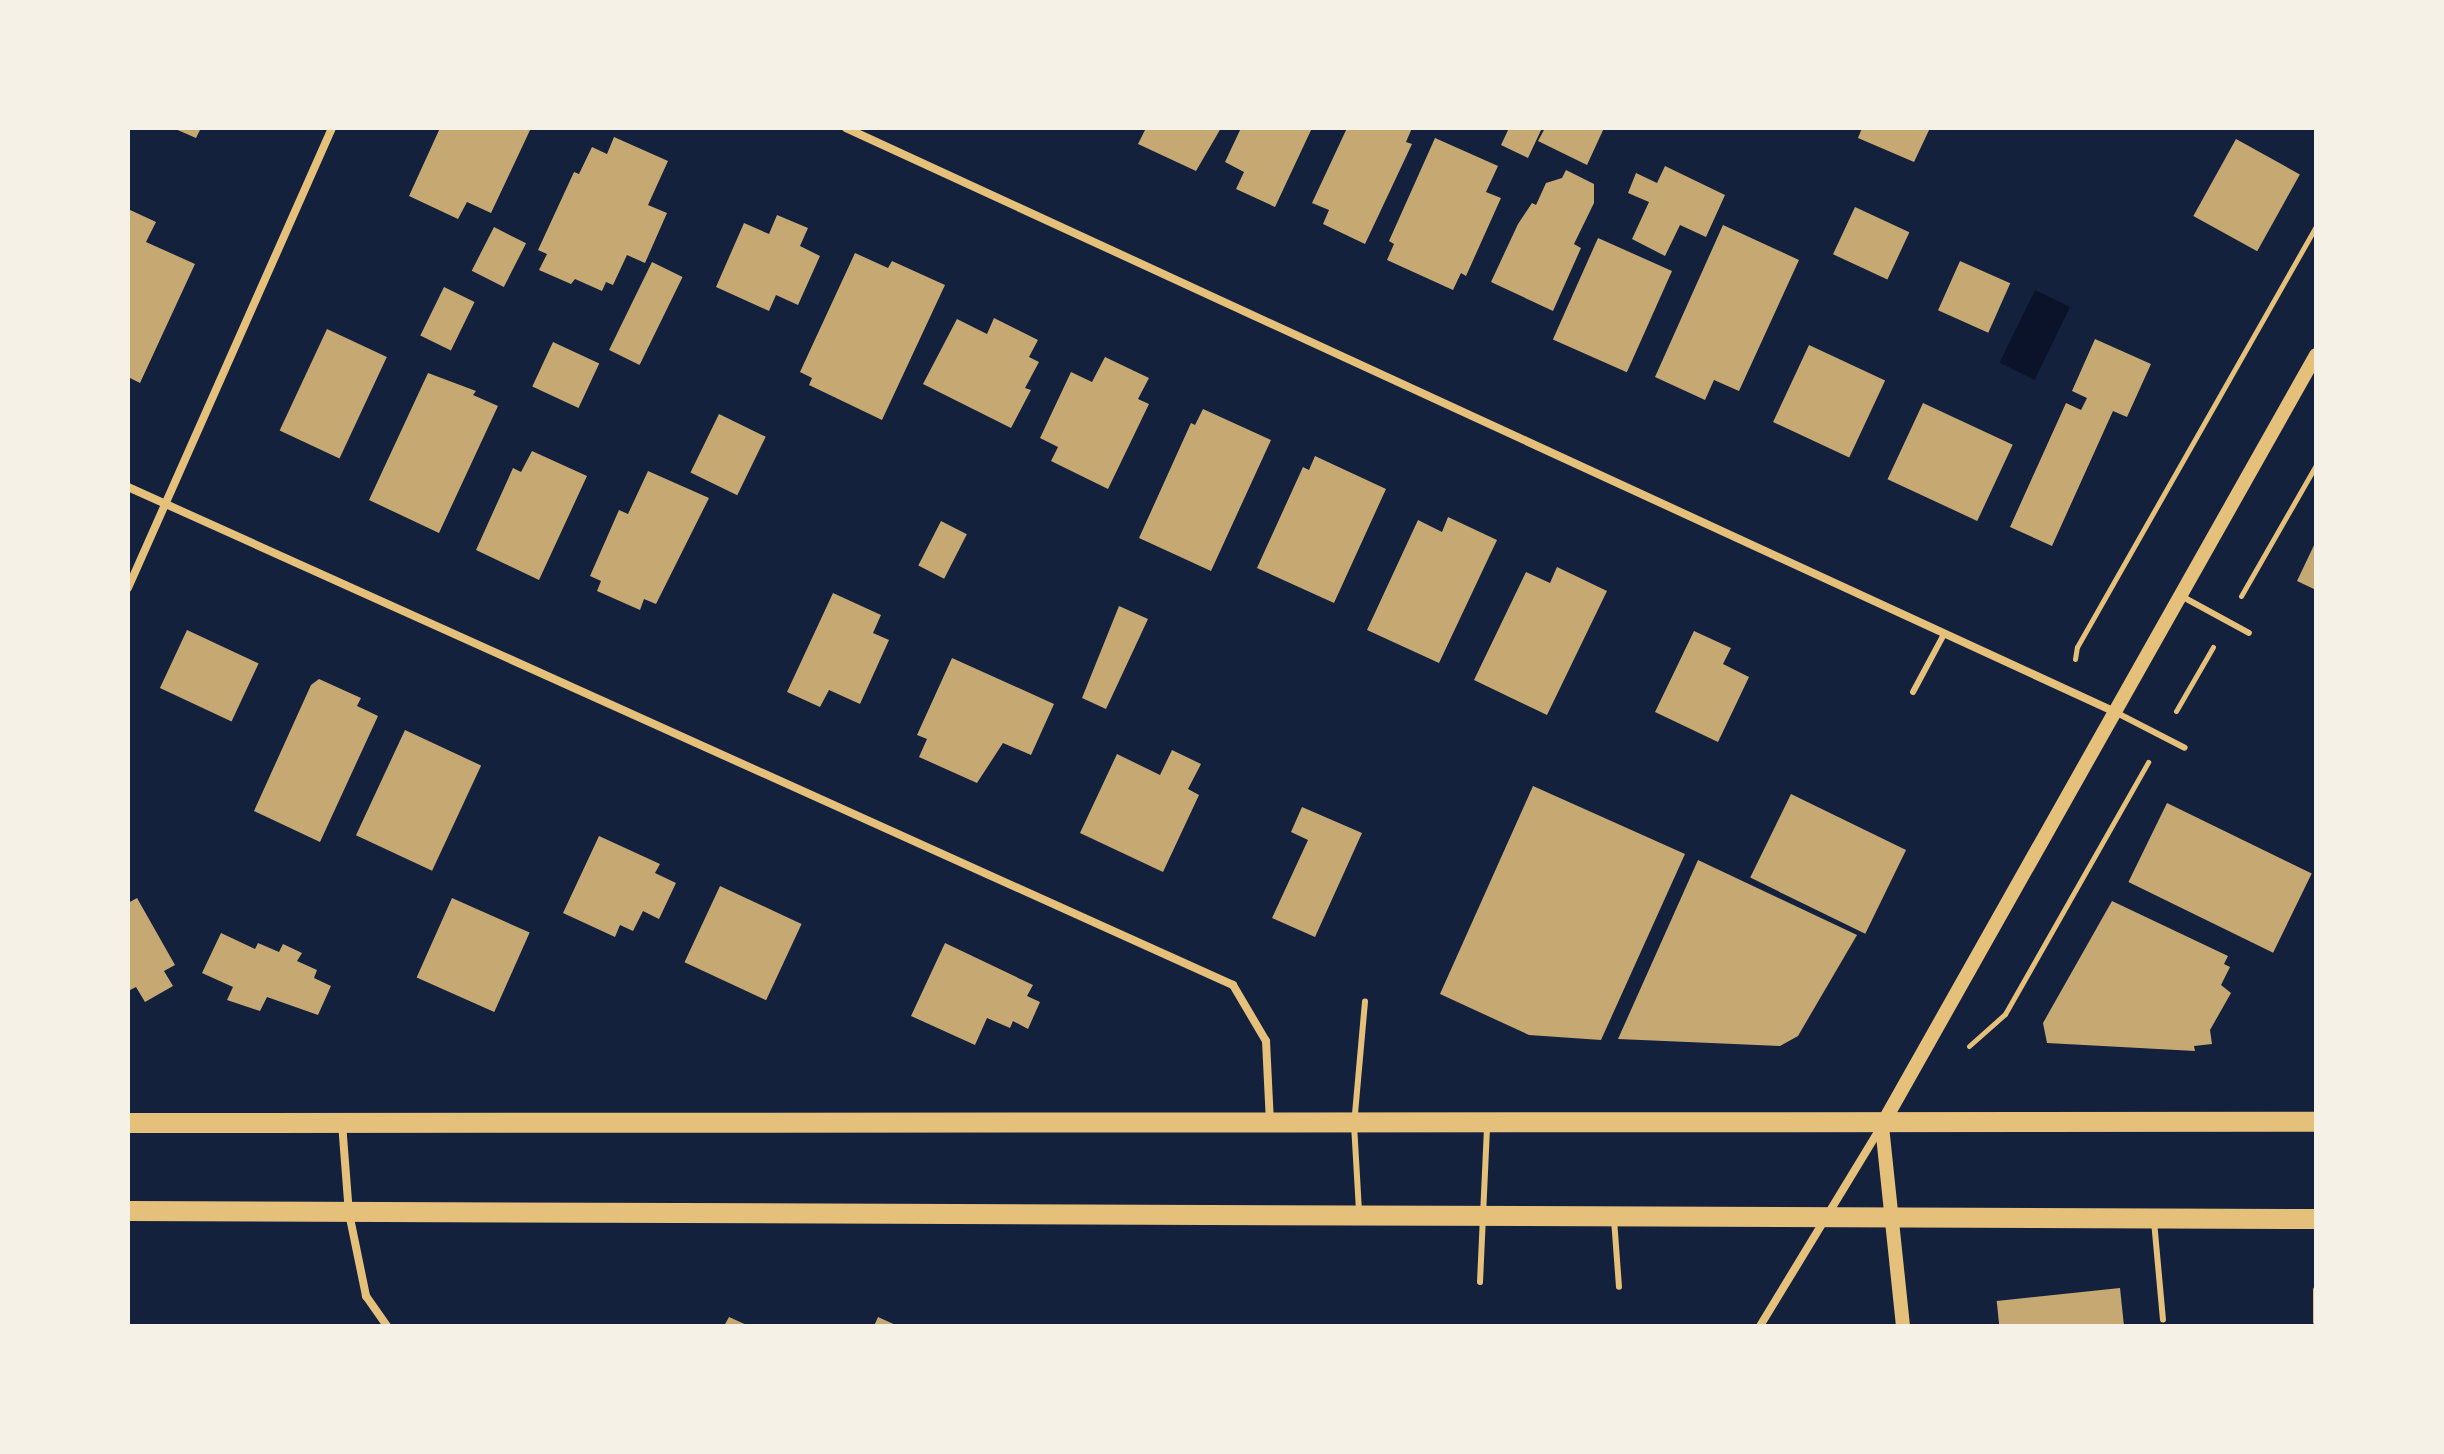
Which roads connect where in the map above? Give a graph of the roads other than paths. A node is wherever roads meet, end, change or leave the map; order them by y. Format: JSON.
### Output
{"nodes":[{"id":1,"x":332,"y":128,"type":"edge"},
{"id":2,"x":846,"y":128,"type":"edge"},
{"id":3,"x":2316,"y":355,"type":"edge"},
{"id":4,"x":128,"y":487,"type":"edge"},
{"id":5,"x":166,"y":504,"type":"junction"},
{"id":6,"x":128,"y":588,"type":"edge"},
{"id":7,"x":2180,"y":595,"type":"junction"},
{"id":8,"x":2249,"y":633,"type":"dead end"},
{"id":9,"x":1943,"y":636,"type":"junction"},
{"id":10,"x":1913,"y":692,"type":"dead end"},
{"id":11,"x":2113,"y":711,"type":"junction"},
{"id":12,"x":2185,"y":748,"type":"dead end"},
{"id":13,"x":1365,"y":1001,"type":"dead end"},
{"id":14,"x":342,"y":1122,"type":"junction"},
{"id":15,"x":2316,"y":1122,"type":"edge"},
{"id":16,"x":128,"y":1123,"type":"edge"},
{"id":17,"x":1487,"y":1123,"type":"junction"},
{"id":18,"x":1271,"y":1125,"type":"junction"},
{"id":19,"x":1354,"y":1125,"type":"junction"},
{"id":20,"x":1882,"y":1125,"type":"junction"},
{"id":21,"x":128,"y":1211,"type":"edge"},
{"id":22,"x":349,"y":1213,"type":"junction"},
{"id":23,"x":1359,"y":1215,"type":"junction"},
{"id":24,"x":1484,"y":1215,"type":"junction"},
{"id":25,"x":1613,"y":1215,"type":"junction"},
{"id":26,"x":1824,"y":1216,"type":"junction"},
{"id":27,"x":1888,"y":1216,"type":"junction"},
{"id":28,"x":2154,"y":1218,"type":"junction"},
{"id":29,"x":2316,"y":1219,"type":"edge"},
{"id":30,"x":1480,"y":1282,"type":"dead end"},
{"id":31,"x":1619,"y":1287,"type":"dead end"},
{"id":32,"x":2316,"y":1290,"type":"edge"},
{"id":33,"x":2163,"y":1320,"type":"dead end"},
{"id":34,"x":2316,"y":1322,"type":"edge"},
{"id":35,"x":387,"y":1326,"type":"edge"},
{"id":36,"x":1760,"y":1326,"type":"edge"},
{"id":37,"x":1903,"y":1326,"type":"edge"}],
"edges":[{"from":1,"to":5,"type":"street"},
{"from":2,"to":9,"type":"street"},
{"from":3,"to":7,"type":"street"},
{"from":4,"to":5,"type":"street"},
{"from":5,"to":6,"type":"street"},
{"from":5,"to":18,"type":"street"},
{"from":7,"to":8,"type":"lane"},
{"from":7,"to":11,"type":"street"},
{"from":9,"to":10,"type":"lane"},
{"from":9,"to":11,"type":"street"},
{"from":11,"to":12,"type":"lane"},
{"from":11,"to":20,"type":"street"},
{"from":13,"to":19,"type":"lane"},
{"from":14,"to":16,"type":"main road"},
{"from":14,"to":18,"type":"main road"},
{"from":14,"to":22,"type":"street"},
{"from":15,"to":20,"type":"main road"},
{"from":17,"to":19,"type":"main road"},
{"from":17,"to":20,"type":"main road"},
{"from":17,"to":24,"type":"lane"},
{"from":18,"to":19,"type":"main road"},
{"from":19,"to":23,"type":"lane"},
{"from":20,"to":26,"type":"street"},
{"from":20,"to":27,"type":"street"},
{"from":21,"to":22,"type":"main road"},
{"from":22,"to":23,"type":"main road"},
{"from":22,"to":35,"type":"street"},
{"from":23,"to":24,"type":"main road"},
{"from":24,"to":25,"type":"main road"},
{"from":24,"to":30,"type":"lane"},
{"from":25,"to":26,"type":"main road"},
{"from":25,"to":31,"type":"lane"},
{"from":26,"to":27,"type":"main road"},
{"from":26,"to":36,"type":"street"},
{"from":27,"to":28,"type":"main road"},
{"from":27,"to":37,"type":"street"},
{"from":28,"to":29,"type":"main road"},
{"from":28,"to":33,"type":"lane"},
{"from":32,"to":34,"type":"lane"}]}
